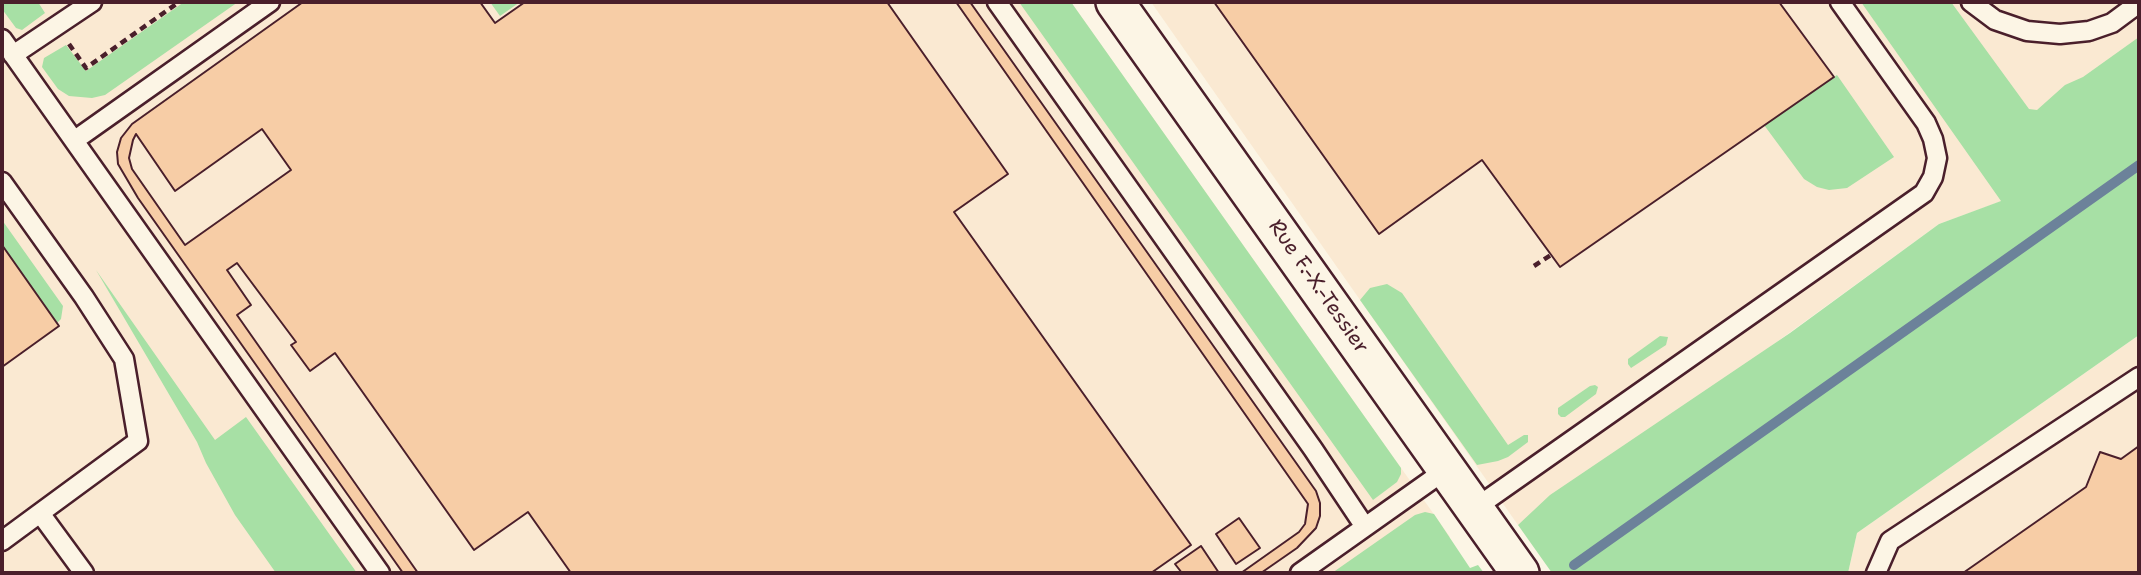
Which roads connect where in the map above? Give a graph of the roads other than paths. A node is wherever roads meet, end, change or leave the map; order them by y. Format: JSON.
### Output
{"nodes":[{"id":1,"x":92,"y":2,"type":"edge"},
{"id":2,"x":270,"y":2,"type":"edge"},
{"id":3,"x":996,"y":2,"type":"edge"},
{"id":4,"x":1115,"y":2,"type":"edge"},
{"id":5,"x":1840,"y":2,"type":"edge"},
{"id":6,"x":1972,"y":2,"type":"edge"},
{"id":7,"x":2139,"y":3,"type":"edge"},
{"id":8,"x":2,"y":39,"type":"edge"},
{"id":9,"x":13,"y":55,"type":"junction"},
{"id":10,"x":75,"y":140,"type":"junction"},
{"id":11,"x":2,"y":183,"type":"edge"},
{"id":12,"x":2139,"y":377,"type":"edge"},
{"id":13,"x":1447,"y":469,"type":"junction"},
{"id":14,"x":1474,"y":509,"type":"junction"},
{"id":15,"x":40,"y":513,"type":"junction"},
{"id":16,"x":1365,"y":527,"type":"junction"},
{"id":17,"x":2,"y":541,"type":"edge"},
{"id":18,"x":84,"y":573,"type":"edge"},
{"id":19,"x":380,"y":573,"type":"edge"},
{"id":20,"x":1300,"y":573,"type":"edge"},
{"id":21,"x":1520,"y":573,"type":"edge"},
{"id":22,"x":1876,"y":573,"type":"edge"}],
"edges":[{"from":1,"to":9,"type":"lane"},
{"from":2,"to":10,"type":"lane"},
{"from":3,"to":16,"type":"lane"},
{"from":4,"to":13,"type":"street","name":"Rue F.-X.-Tessier"},
{"from":5,"to":14,"type":"lane"},
{"from":6,"to":7,"type":"lane"},
{"from":8,"to":9,"type":"lane"},
{"from":9,"to":10,"type":"lane"},
{"from":10,"to":19,"type":"lane"},
{"from":11,"to":15,"type":"lane"},
{"from":12,"to":22,"type":"lane"},
{"from":13,"to":14,"type":"street","name":"Rue F.-X.-Tessier"},
{"from":13,"to":16,"type":"lane"},
{"from":14,"to":21,"type":"street","name":"Rue F.-X.-Tessier"},
{"from":15,"to":17,"type":"lane"},
{"from":15,"to":18,"type":"lane"},
{"from":16,"to":20,"type":"lane"}]}
